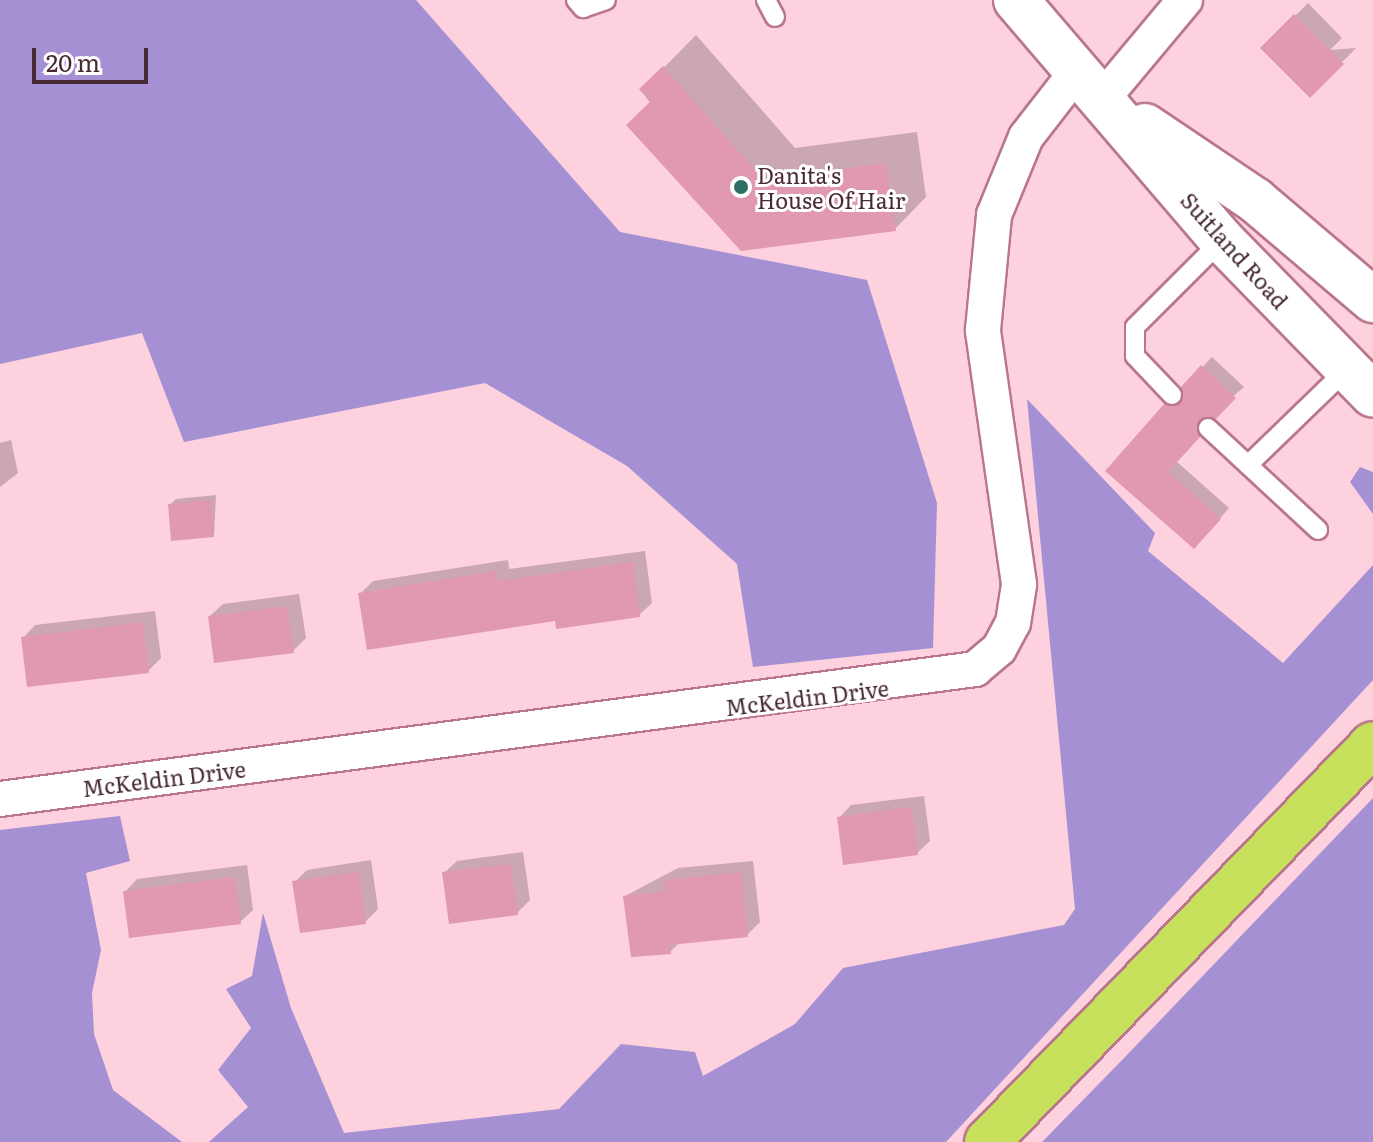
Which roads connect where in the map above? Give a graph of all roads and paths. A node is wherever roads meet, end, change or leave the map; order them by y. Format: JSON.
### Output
{"nodes":[{"id":1,"x":576,"y":0,"type":"edge"},
{"id":2,"x":606,"y":0,"type":"edge"},
{"id":3,"x":1185,"y":0,"type":"edge"},
{"id":4,"x":1019,"y":1,"type":"edge"},
{"id":5,"x":1091,"y":84,"type":"junction"},
{"id":6,"x":1222,"y":240,"type":"junction"},
{"id":7,"x":1373,"y":300,"type":"edge"},
{"id":8,"x":1360,"y":382,"type":"edge"},
{"id":9,"x":1172,"y":395,"type":"dead end"},
{"id":10,"x":1208,"y":428,"type":"dead end"},
{"id":11,"x":1248,"y":465,"type":"junction"},
{"id":12,"x":1318,"y":530,"type":"dead end"},
{"id":13,"x":1373,"y":744,"type":"edge"},
{"id":14,"x":0,"y":799,"type":"edge"},
{"id":15,"x":987,"y":1142,"type":"edge"}],
"edges":[{"from":1,"to":2,"type":"lane"},
{"from":3,"to":5,"type":"street","name":"McKeldin Drive"},
{"from":4,"to":5,"type":"main road","name":"Suitland Road"},
{"from":5,"to":6,"type":"main road","name":"Suitland Road"},
{"from":5,"to":7,"type":"main road","name":"Suitland Road"},
{"from":5,"to":14,"type":"street","name":"McKeldin Drive"},
{"from":6,"to":8,"type":"main road","name":"Suitland Road"},
{"from":6,"to":9,"type":"lane"},
{"from":8,"to":11,"type":"lane"},
{"from":10,"to":11,"type":"lane"},
{"from":11,"to":12,"type":"lane"},
{"from":13,"to":15,"type":"highway"}]}
